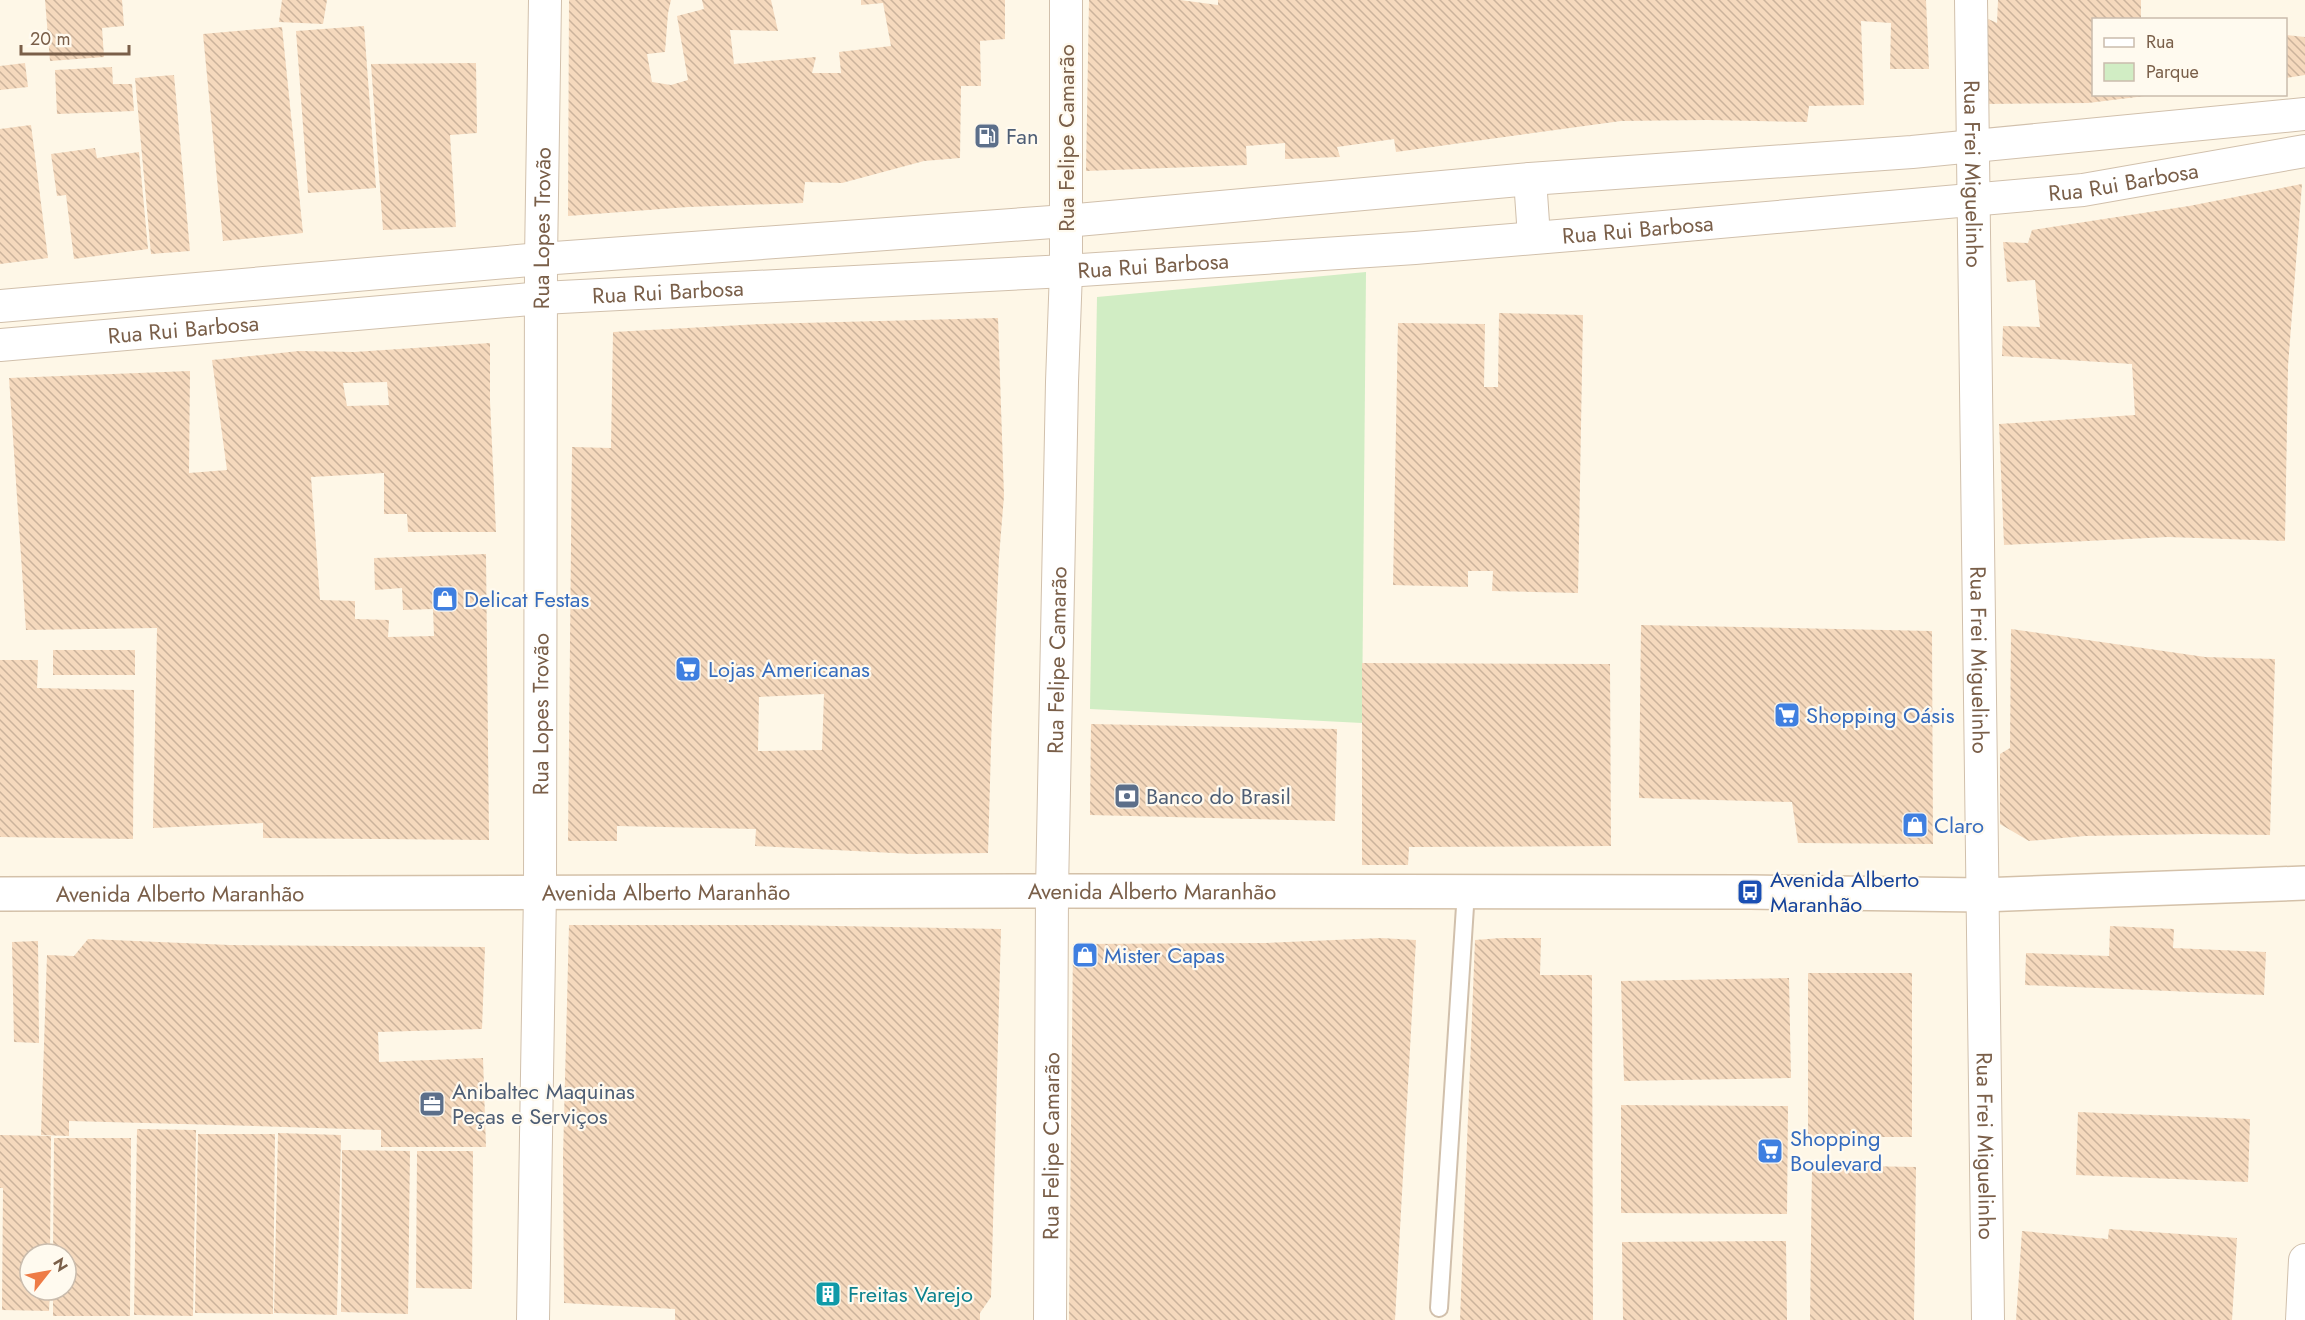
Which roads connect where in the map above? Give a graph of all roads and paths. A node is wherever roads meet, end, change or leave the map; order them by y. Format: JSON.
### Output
{"nodes":[{"id":1,"x":545,"y":0,"type":"edge"},
{"id":2,"x":1066,"y":0,"type":"edge"},
{"id":3,"x":1971,"y":0,"type":"edge"},
{"id":4,"x":2305,"y":114,"type":"edge"},
{"id":5,"x":1973,"y":146,"type":"junction"},
{"id":6,"x":2305,"y":151,"type":"edge"},
{"id":7,"x":1530,"y":178,"type":"junction"},
{"id":8,"x":1972,"y":200,"type":"junction"},
{"id":9,"x":1066,"y":220,"type":"junction"},
{"id":10,"x":1534,"y":237,"type":"junction"},
{"id":11,"x":541,"y":259,"type":"junction"},
{"id":12,"x":1066,"y":271,"type":"junction"},
{"id":13,"x":175,"y":290,"type":"junction"},
{"id":14,"x":542,"y":298,"type":"junction"},
{"id":15,"x":0,"y":306,"type":"edge"},
{"id":16,"x":176,"y":330,"type":"junction"},
{"id":17,"x":0,"y":345,"type":"edge"},
{"id":18,"x":2305,"y":883,"type":"edge"},
{"id":19,"x":540,"y":891,"type":"junction"},
{"id":20,"x":1052,"y":891,"type":"junction"},
{"id":21,"x":1466,"y":891,"type":"junction"},
{"id":22,"x":0,"y":894,"type":"edge"},
{"id":23,"x":1981,"y":895,"type":"junction"},
{"id":24,"x":2305,"y":1260,"type":"edge"},
{"id":25,"x":1439,"y":1308,"type":"dead end"},
{"id":26,"x":533,"y":1320,"type":"edge"},
{"id":27,"x":1050,"y":1320,"type":"edge"},
{"id":28,"x":1988,"y":1320,"type":"edge"},
{"id":29,"x":2302,"y":1320,"type":"edge"}],
"edges":[{"from":1,"to":11,"type":"street","name":"Rua Lopes Trovão"},
{"from":2,"to":9,"type":"street","name":"Rua Felipe Camarão"},
{"from":3,"to":5,"type":"street","name":"Rua Frei Miguelinho"},
{"from":4,"to":5,"type":"street","name":"Rua Rui Barbosa"},
{"from":5,"to":7,"type":"street","name":"Rua Rui Barbosa"},
{"from":5,"to":8,"type":"street","name":"Rua Frei Miguelinho"},
{"from":6,"to":8,"type":"street","name":"Rua Rui Barbosa"},
{"from":7,"to":9,"type":"street","name":"Rua Rui Barbosa"},
{"from":7,"to":10,"type":"street"},
{"from":8,"to":10,"type":"street","name":"Rua Rui Barbosa"},
{"from":8,"to":23,"type":"street","name":"Rua Frei Miguelinho"},
{"from":9,"to":11,"type":"street","name":"Rua Rui Barbosa"},
{"from":9,"to":12,"type":"street","name":"Rua Felipe Camarão"},
{"from":10,"to":12,"type":"street","name":"Rua Rui Barbosa"},
{"from":11,"to":13,"type":"street","name":"Rua Rui Barbosa"},
{"from":11,"to":14,"type":"street","name":"Rua Lopes Trovão"},
{"from":12,"to":14,"type":"street","name":"Rua Rui Barbosa"},
{"from":12,"to":20,"type":"street","name":"Rua Felipe Camarão"},
{"from":13,"to":15,"type":"street","name":"Rua Rui Barbosa"},
{"from":13,"to":16,"type":"street"},
{"from":14,"to":16,"type":"street","name":"Rua Rui Barbosa"},
{"from":14,"to":19,"type":"street","name":"Rua Lopes Trovão"},
{"from":16,"to":17,"type":"street","name":"Rua Rui Barbosa"},
{"from":18,"to":23,"type":"main road","name":"Avenida Alberto Maranhão"},
{"from":19,"to":20,"type":"main road","name":"Avenida Alberto Maranhão"},
{"from":19,"to":22,"type":"main road","name":"Avenida Alberto Maranhão"},
{"from":19,"to":26,"type":"street","name":"Rua Lopes Trovão"},
{"from":20,"to":21,"type":"main road","name":"Avenida Alberto Maranhão"},
{"from":20,"to":27,"type":"street","name":"Rua Felipe Camarão"},
{"from":21,"to":23,"type":"main road","name":"Avenida Alberto Maranhão"},
{"from":21,"to":25,"type":"lane"},
{"from":23,"to":28,"type":"street","name":"Rua Frei Miguelinho"},
{"from":24,"to":29,"type":"street"}]}
